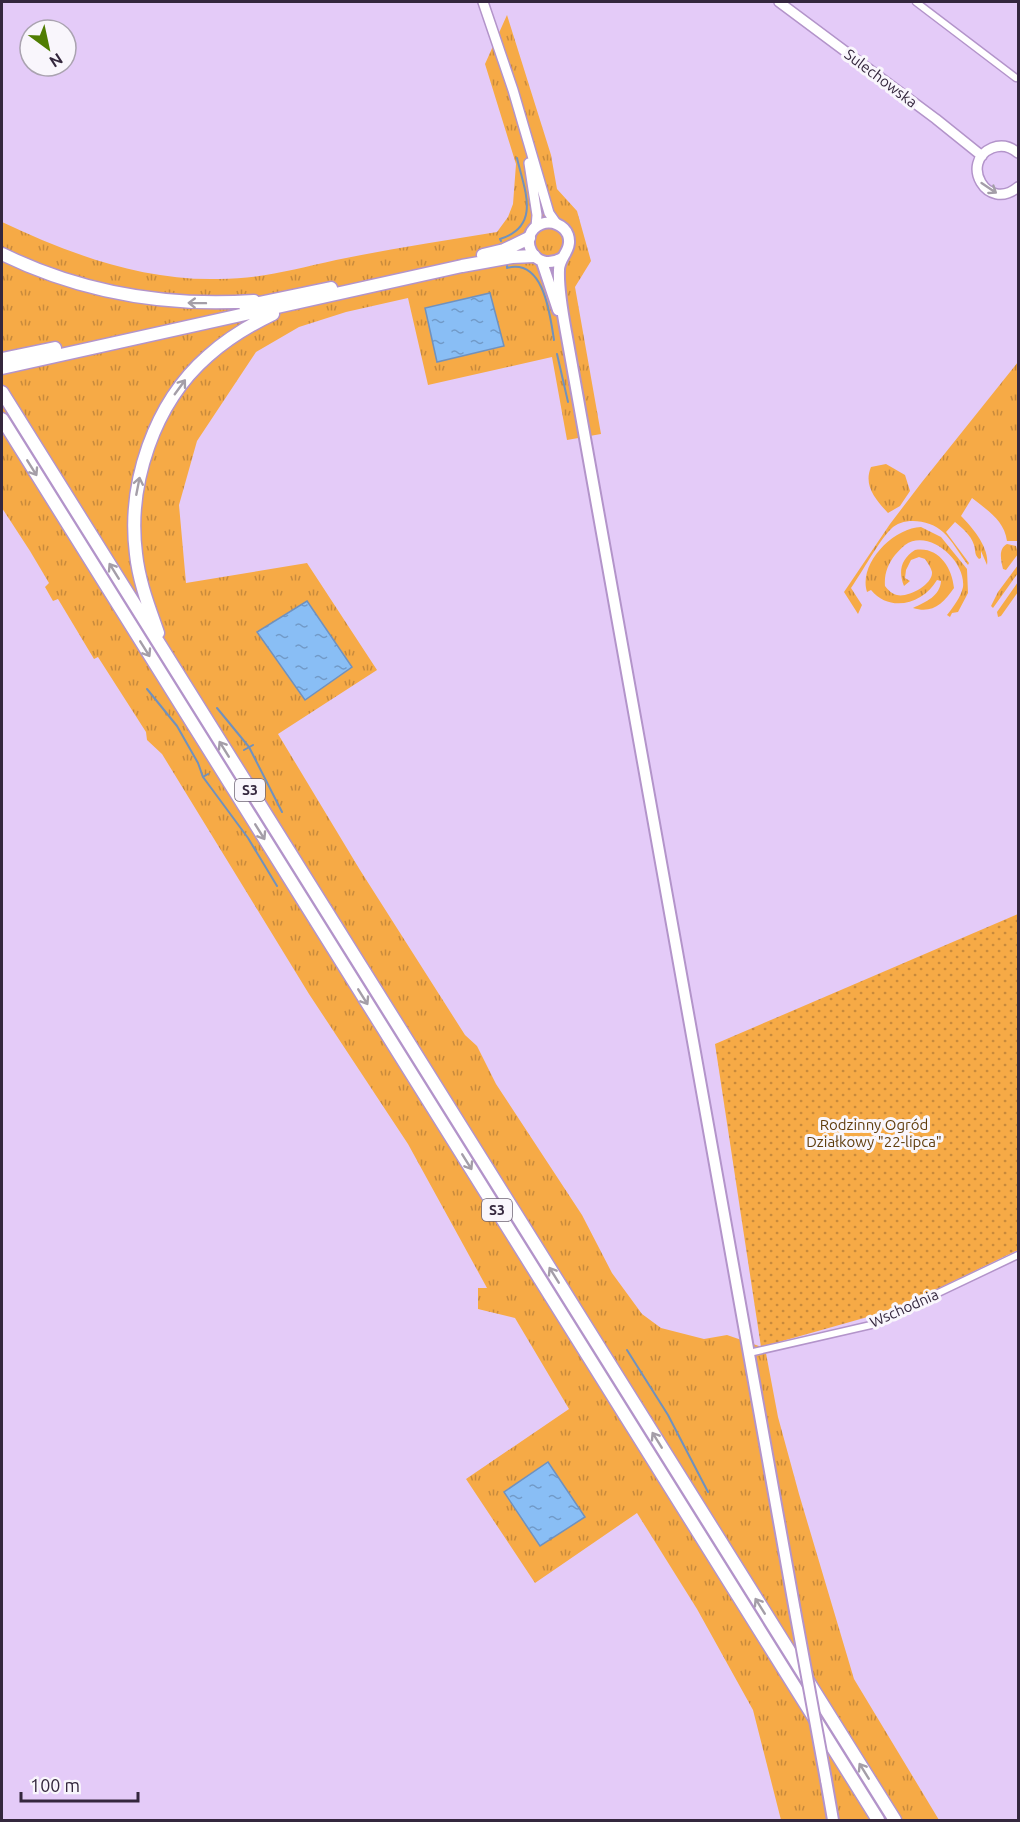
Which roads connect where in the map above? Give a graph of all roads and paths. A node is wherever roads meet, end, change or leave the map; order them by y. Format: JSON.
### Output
{"nodes":[{"id":1,"x":483,"y":2,"type":"edge"},
{"id":2,"x":779,"y":2,"type":"edge"},
{"id":3,"x":916,"y":2,"type":"edge"},
{"id":4,"x":1016,"y":78,"type":"dead end"},
{"id":5,"x":523,"y":125,"type":"junction"},
{"id":6,"x":1018,"y":153,"type":"edge"},
{"id":7,"x":982,"y":156,"type":"junction"},
{"id":8,"x":1018,"y":187,"type":"edge"},
{"id":9,"x":556,"y":223,"type":"junction"},
{"id":10,"x":537,"y":227,"type":"junction"},
{"id":11,"x":529,"y":238,"type":"junction"},
{"id":12,"x":2,"y":254,"type":"edge"},
{"id":13,"x":562,"y":258,"type":"junction"},
{"id":14,"x":538,"y":259,"type":"junction"},
{"id":15,"x":276,"y":299,"type":"junction"},
{"id":16,"x":290,"y":305,"type":"junction"},
{"id":17,"x":567,"y":336,"type":"junction"},
{"id":18,"x":10,"y":360,"type":"edge"},
{"id":19,"x":2,"y":368,"type":"edge"},
{"id":20,"x":2,"y":393,"type":"edge"},
{"id":21,"x":2,"y":418,"type":"edge"},
{"id":22,"x":167,"y":657,"type":"junction"},
{"id":23,"x":1018,"y":1255,"type":"edge"},
{"id":24,"x":749,"y":1353,"type":"junction"},
{"id":25,"x":833,"y":1821,"type":"edge"},
{"id":26,"x":878,"y":1821,"type":"edge"},
{"id":27,"x":895,"y":1821,"type":"edge"}],
"edges":[{"from":1,"to":5,"type":"main road"},
{"from":2,"to":7,"type":"main road","name":"Sulechowska"},
{"from":3,"to":4,"type":"street"},
{"from":5,"to":9,"type":"main road"},
{"from":5,"to":10,"type":"main road"},
{"from":6,"to":7,"type":"main road"},
{"from":7,"to":8,"type":"main road","one_way":true},
{"from":9,"to":10,"type":"main road"},
{"from":9,"to":13,"type":"main road"},
{"from":10,"to":11,"type":"main road"},
{"from":11,"to":14,"type":"main road"},
{"from":11,"to":15,"type":"highway"},
{"from":15,"to":12,"type":"highway","one_way":true},
{"from":13,"to":14,"type":"main road"},
{"from":13,"to":17,"type":"main road"},
{"from":14,"to":16,"type":"highway"},
{"from":14,"to":17,"type":"main road"},
{"from":15,"to":18,"type":"highway"},
{"from":16,"to":18,"type":"highway"},
{"from":22,"to":16,"type":"highway","one_way":true},
{"from":17,"to":24,"type":"main road"},
{"from":18,"to":19,"type":"highway"},
{"from":22,"to":20,"type":"highway","number":"S3","one_way":true},
{"from":21,"to":26,"type":"highway","number":"S3","one_way":true},
{"from":27,"to":22,"type":"highway","number":"S3","one_way":true},
{"from":23,"to":24,"type":"street","name":"Wschodnia"},
{"from":24,"to":25,"type":"main road","bridge":true}]}
